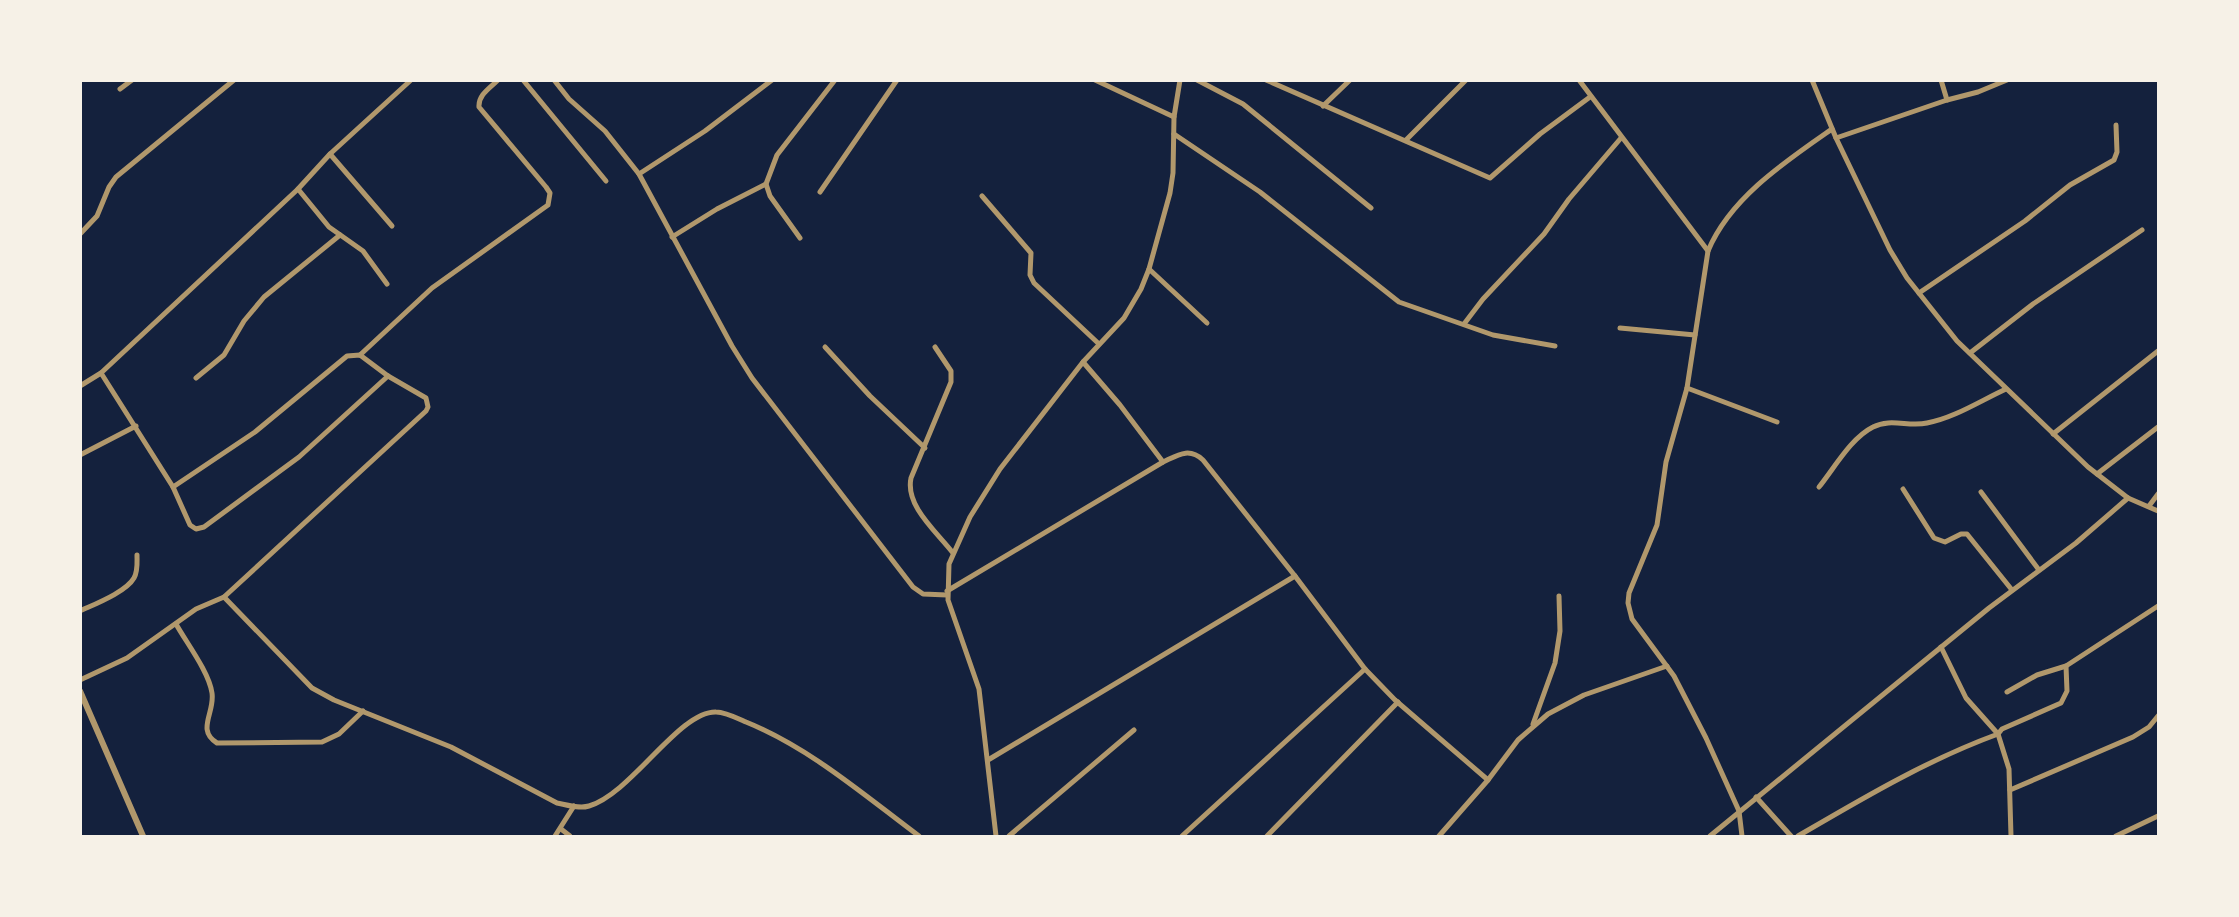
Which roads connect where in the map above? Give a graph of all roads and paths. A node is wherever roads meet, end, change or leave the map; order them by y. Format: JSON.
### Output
{"nodes":[{"id":1,"x":132,"y":80,"type":"edge"},
{"id":2,"x":234,"y":80,"type":"edge"},
{"id":3,"x":411,"y":80,"type":"edge"},
{"id":4,"x":498,"y":80,"type":"edge"},
{"id":5,"x":523,"y":80,"type":"edge"},
{"id":6,"x":554,"y":80,"type":"edge"},
{"id":7,"x":772,"y":80,"type":"edge"},
{"id":8,"x":835,"y":80,"type":"edge"},
{"id":9,"x":897,"y":80,"type":"edge"},
{"id":10,"x":1095,"y":80,"type":"edge"},
{"id":11,"x":1180,"y":80,"type":"edge"},
{"id":12,"x":1198,"y":80,"type":"edge"},
{"id":13,"x":1266,"y":80,"type":"edge"},
{"id":14,"x":1350,"y":80,"type":"edge"},
{"id":15,"x":1466,"y":80,"type":"edge"},
{"id":16,"x":1579,"y":80,"type":"edge"},
{"id":17,"x":1812,"y":80,"type":"edge"},
{"id":18,"x":1941,"y":80,"type":"edge"},
{"id":19,"x":2007,"y":80,"type":"edge"},
{"id":20,"x":120,"y":89,"type":"dead end"},
{"id":21,"x":1590,"y":97,"type":"junction"},
{"id":22,"x":1947,"y":100,"type":"junction"},
{"id":23,"x":1323,"y":106,"type":"junction"},
{"id":24,"x":1174,"y":117,"type":"junction"},
{"id":25,"x":2116,"y":125,"type":"dead end"},
{"id":26,"x":1832,"y":129,"type":"junction"},
{"id":27,"x":1174,"y":134,"type":"junction"},
{"id":28,"x":1621,"y":138,"type":"junction"},
{"id":29,"x":1836,"y":138,"type":"junction"},
{"id":30,"x":1406,"y":140,"type":"junction"},
{"id":31,"x":330,"y":154,"type":"junction"},
{"id":32,"x":639,"y":174,"type":"junction"},
{"id":33,"x":606,"y":181,"type":"dead end"},
{"id":34,"x":766,"y":184,"type":"junction"},
{"id":35,"x":298,"y":189,"type":"junction"},
{"id":36,"x":820,"y":192,"type":"dead end"},
{"id":37,"x":982,"y":196,"type":"dead end"},
{"id":38,"x":1371,"y":208,"type":"dead end"},
{"id":39,"x":392,"y":226,"type":"dead end"},
{"id":40,"x":2142,"y":230,"type":"dead end"},
{"id":41,"x":80,"y":234,"type":"edge"},
{"id":42,"x":340,"y":235,"type":"junction"},
{"id":43,"x":672,"y":237,"type":"junction"},
{"id":44,"x":800,"y":238,"type":"dead end"},
{"id":45,"x":1708,"y":251,"type":"junction"},
{"id":46,"x":1149,"y":269,"type":"junction"},
{"id":47,"x":387,"y":284,"type":"dead end"},
{"id":48,"x":1919,"y":293,"type":"junction"},
{"id":49,"x":1207,"y":323,"type":"dead end"},
{"id":50,"x":1464,"y":324,"type":"junction"},
{"id":51,"x":1620,"y":328,"type":"dead end"},
{"id":52,"x":1695,"y":335,"type":"junction"},
{"id":53,"x":1099,"y":344,"type":"junction"},
{"id":54,"x":1555,"y":346,"type":"dead end"},
{"id":55,"x":825,"y":347,"type":"dead end"},
{"id":56,"x":935,"y":347,"type":"dead end"},
{"id":57,"x":2158,"y":351,"type":"edge"},
{"id":58,"x":1970,"y":354,"type":"junction"},
{"id":59,"x":360,"y":355,"type":"junction"},
{"id":60,"x":1083,"y":362,"type":"junction"},
{"id":61,"x":101,"y":373,"type":"junction"},
{"id":62,"x":388,"y":376,"type":"junction"},
{"id":63,"x":196,"y":377,"type":"dead end"},
{"id":64,"x":80,"y":386,"type":"edge"},
{"id":65,"x":1687,"y":388,"type":"junction"},
{"id":66,"x":2006,"y":388,"type":"junction"},
{"id":67,"x":1777,"y":422,"type":"dead end"},
{"id":68,"x":136,"y":426,"type":"junction"},
{"id":69,"x":2158,"y":427,"type":"edge"},
{"id":70,"x":2053,"y":434,"type":"junction"},
{"id":71,"x":925,"y":448,"type":"junction"},
{"id":72,"x":80,"y":456,"type":"edge"},
{"id":73,"x":1163,"y":462,"type":"junction"},
{"id":74,"x":2097,"y":474,"type":"junction"},
{"id":75,"x":173,"y":487,"type":"junction"},
{"id":76,"x":1819,"y":487,"type":"dead end"},
{"id":77,"x":1903,"y":489,"type":"dead end"},
{"id":78,"x":1981,"y":492,"type":"dead end"},
{"id":79,"x":2158,"y":494,"type":"edge"},
{"id":80,"x":2128,"y":498,"type":"junction"},
{"id":81,"x":2149,"y":506,"type":"junction"},
{"id":82,"x":2158,"y":510,"type":"edge"},
{"id":83,"x":953,"y":552,"type":"junction"},
{"id":84,"x":137,"y":555,"type":"dead end"},
{"id":85,"x":2039,"y":569,"type":"junction"},
{"id":86,"x":1295,"y":576,"type":"junction"},
{"id":87,"x":2012,"y":590,"type":"junction"},
{"id":88,"x":947,"y":593,"type":"junction"},
{"id":89,"x":1559,"y":596,"type":"dead end"},
{"id":90,"x":223,"y":597,"type":"junction"},
{"id":91,"x":2158,"y":606,"type":"edge"},
{"id":92,"x":80,"y":611,"type":"edge"},
{"id":93,"x":176,"y":624,"type":"junction"},
{"id":94,"x":1941,"y":647,"type":"junction"},
{"id":95,"x":1667,"y":666,"type":"junction"},
{"id":96,"x":2066,"y":666,"type":"junction"},
{"id":97,"x":1365,"y":669,"type":"junction"},
{"id":98,"x":80,"y":680,"type":"edge"},
{"id":99,"x":80,"y":691,"type":"edge"},
{"id":100,"x":2007,"y":692,"type":"dead end"},
{"id":101,"x":1398,"y":702,"type":"junction"},
{"id":102,"x":363,"y":711,"type":"junction"},
{"id":103,"x":2158,"y":716,"type":"edge"},
{"id":104,"x":1532,"y":727,"type":"junction"},
{"id":105,"x":1134,"y":730,"type":"dead end"},
{"id":106,"x":1998,"y":734,"type":"junction"},
{"id":107,"x":988,"y":760,"type":"junction"},
{"id":108,"x":1488,"y":780,"type":"junction"},
{"id":109,"x":2010,"y":790,"type":"junction"},
{"id":110,"x":1756,"y":797,"type":"junction"},
{"id":111,"x":574,"y":806,"type":"junction"},
{"id":112,"x":1739,"y":811,"type":"junction"},
{"id":113,"x":2158,"y":816,"type":"edge"},
{"id":114,"x":561,"y":830,"type":"junction"},
{"id":115,"x":143,"y":836,"type":"edge"},
{"id":116,"x":555,"y":836,"type":"edge"},
{"id":117,"x":570,"y":836,"type":"edge"},
{"id":118,"x":919,"y":836,"type":"edge"},
{"id":119,"x":996,"y":836,"type":"edge"},
{"id":120,"x":1009,"y":836,"type":"edge"},
{"id":121,"x":1182,"y":836,"type":"edge"},
{"id":122,"x":1267,"y":836,"type":"edge"},
{"id":123,"x":1439,"y":836,"type":"edge"},
{"id":124,"x":1710,"y":836,"type":"edge"},
{"id":125,"x":1742,"y":836,"type":"edge"},
{"id":126,"x":1791,"y":836,"type":"edge"},
{"id":127,"x":1798,"y":836,"type":"edge"},
{"id":128,"x":2011,"y":836,"type":"edge"},
{"id":129,"x":2116,"y":836,"type":"edge"}],
"edges":[{"from":1,"to":20,"type":"street"},
{"from":2,"to":41,"type":"street"},
{"from":3,"to":31,"type":"street"},
{"from":4,"to":59,"type":"street"},
{"from":5,"to":33,"type":"street"},
{"from":6,"to":32,"type":"street"},
{"from":7,"to":32,"type":"street"},
{"from":8,"to":34,"type":"street"},
{"from":9,"to":36,"type":"street"},
{"from":10,"to":24,"type":"street"},
{"from":11,"to":24,"type":"street"},
{"from":12,"to":38,"type":"street"},
{"from":13,"to":23,"type":"street"},
{"from":14,"to":23,"type":"street"},
{"from":15,"to":30,"type":"street"},
{"from":16,"to":21,"type":"street"},
{"from":17,"to":26,"type":"street"},
{"from":18,"to":22,"type":"street"},
{"from":19,"to":22,"type":"street"},
{"from":21,"to":28,"type":"street"},
{"from":21,"to":30,"type":"street"},
{"from":22,"to":29,"type":"street"},
{"from":23,"to":30,"type":"street"},
{"from":24,"to":27,"type":"street"},
{"from":25,"to":48,"type":"street"},
{"from":26,"to":29,"type":"street"},
{"from":26,"to":45,"type":"street"},
{"from":27,"to":46,"type":"street"},
{"from":27,"to":50,"type":"street"},
{"from":28,"to":45,"type":"street"},
{"from":28,"to":50,"type":"street"},
{"from":29,"to":48,"type":"street"},
{"from":31,"to":35,"type":"street"},
{"from":31,"to":39,"type":"street"},
{"from":32,"to":43,"type":"street"},
{"from":34,"to":43,"type":"street"},
{"from":34,"to":44,"type":"street"},
{"from":35,"to":42,"type":"street"},
{"from":35,"to":61,"type":"street"},
{"from":37,"to":53,"type":"street"},
{"from":40,"to":58,"type":"street"},
{"from":42,"to":47,"type":"street"},
{"from":42,"to":63,"type":"street"},
{"from":43,"to":88,"type":"street"},
{"from":45,"to":52,"type":"street"},
{"from":46,"to":49,"type":"street"},
{"from":46,"to":53,"type":"street"},
{"from":48,"to":58,"type":"street"},
{"from":50,"to":54,"type":"street"},
{"from":51,"to":52,"type":"street"},
{"from":52,"to":65,"type":"street"},
{"from":53,"to":60,"type":"street"},
{"from":55,"to":71,"type":"street"},
{"from":56,"to":71,"type":"street"},
{"from":57,"to":70,"type":"street"},
{"from":58,"to":66,"type":"street"},
{"from":59,"to":62,"type":"street"},
{"from":59,"to":75,"type":"street"},
{"from":60,"to":73,"type":"street"},
{"from":60,"to":83,"type":"street"},
{"from":61,"to":64,"type":"street"},
{"from":61,"to":68,"type":"street"},
{"from":62,"to":75,"type":"street"},
{"from":62,"to":90,"type":"street"},
{"from":65,"to":67,"type":"street"},
{"from":65,"to":95,"type":"street"},
{"from":66,"to":70,"type":"street"},
{"from":66,"to":76,"type":"street"},
{"from":68,"to":72,"type":"street"},
{"from":68,"to":75,"type":"street"},
{"from":69,"to":74,"type":"street"},
{"from":70,"to":74,"type":"street"},
{"from":71,"to":83,"type":"street"},
{"from":73,"to":86,"type":"street"},
{"from":73,"to":88,"type":"street"},
{"from":74,"to":80,"type":"street"},
{"from":77,"to":87,"type":"street"},
{"from":78,"to":85,"type":"street"},
{"from":79,"to":81,"type":"street"},
{"from":80,"to":81,"type":"street"},
{"from":80,"to":85,"type":"street"},
{"from":81,"to":82,"type":"street"},
{"from":83,"to":88,"type":"street"},
{"from":84,"to":92,"type":"street"},
{"from":85,"to":87,"type":"street"},
{"from":86,"to":97,"type":"street"},
{"from":86,"to":107,"type":"street"},
{"from":87,"to":94,"type":"street"},
{"from":88,"to":107,"type":"street"},
{"from":89,"to":104,"type":"street"},
{"from":90,"to":93,"type":"street"},
{"from":90,"to":102,"type":"street"},
{"from":91,"to":96,"type":"street"},
{"from":93,"to":98,"type":"street"},
{"from":93,"to":102,"type":"street"},
{"from":94,"to":106,"type":"street"},
{"from":94,"to":110,"type":"street"},
{"from":95,"to":104,"type":"street"},
{"from":95,"to":112,"type":"street"},
{"from":96,"to":100,"type":"street"},
{"from":96,"to":106,"type":"street"},
{"from":97,"to":101,"type":"street"},
{"from":97,"to":121,"type":"street"},
{"from":99,"to":115,"type":"street"},
{"from":101,"to":108,"type":"street"},
{"from":101,"to":122,"type":"street"},
{"from":102,"to":111,"type":"street"},
{"from":103,"to":109,"type":"street"},
{"from":104,"to":108,"type":"street"},
{"from":105,"to":120,"type":"street"},
{"from":106,"to":109,"type":"street"},
{"from":106,"to":127,"type":"street"},
{"from":107,"to":119,"type":"street"},
{"from":108,"to":123,"type":"street"},
{"from":109,"to":128,"type":"street"},
{"from":110,"to":112,"type":"street"},
{"from":110,"to":126,"type":"street"},
{"from":111,"to":114,"type":"street"},
{"from":111,"to":118,"type":"street"},
{"from":112,"to":124,"type":"street"},
{"from":112,"to":125,"type":"street"},
{"from":113,"to":129,"type":"street"},
{"from":114,"to":116,"type":"street"},
{"from":114,"to":117,"type":"street"}]}
